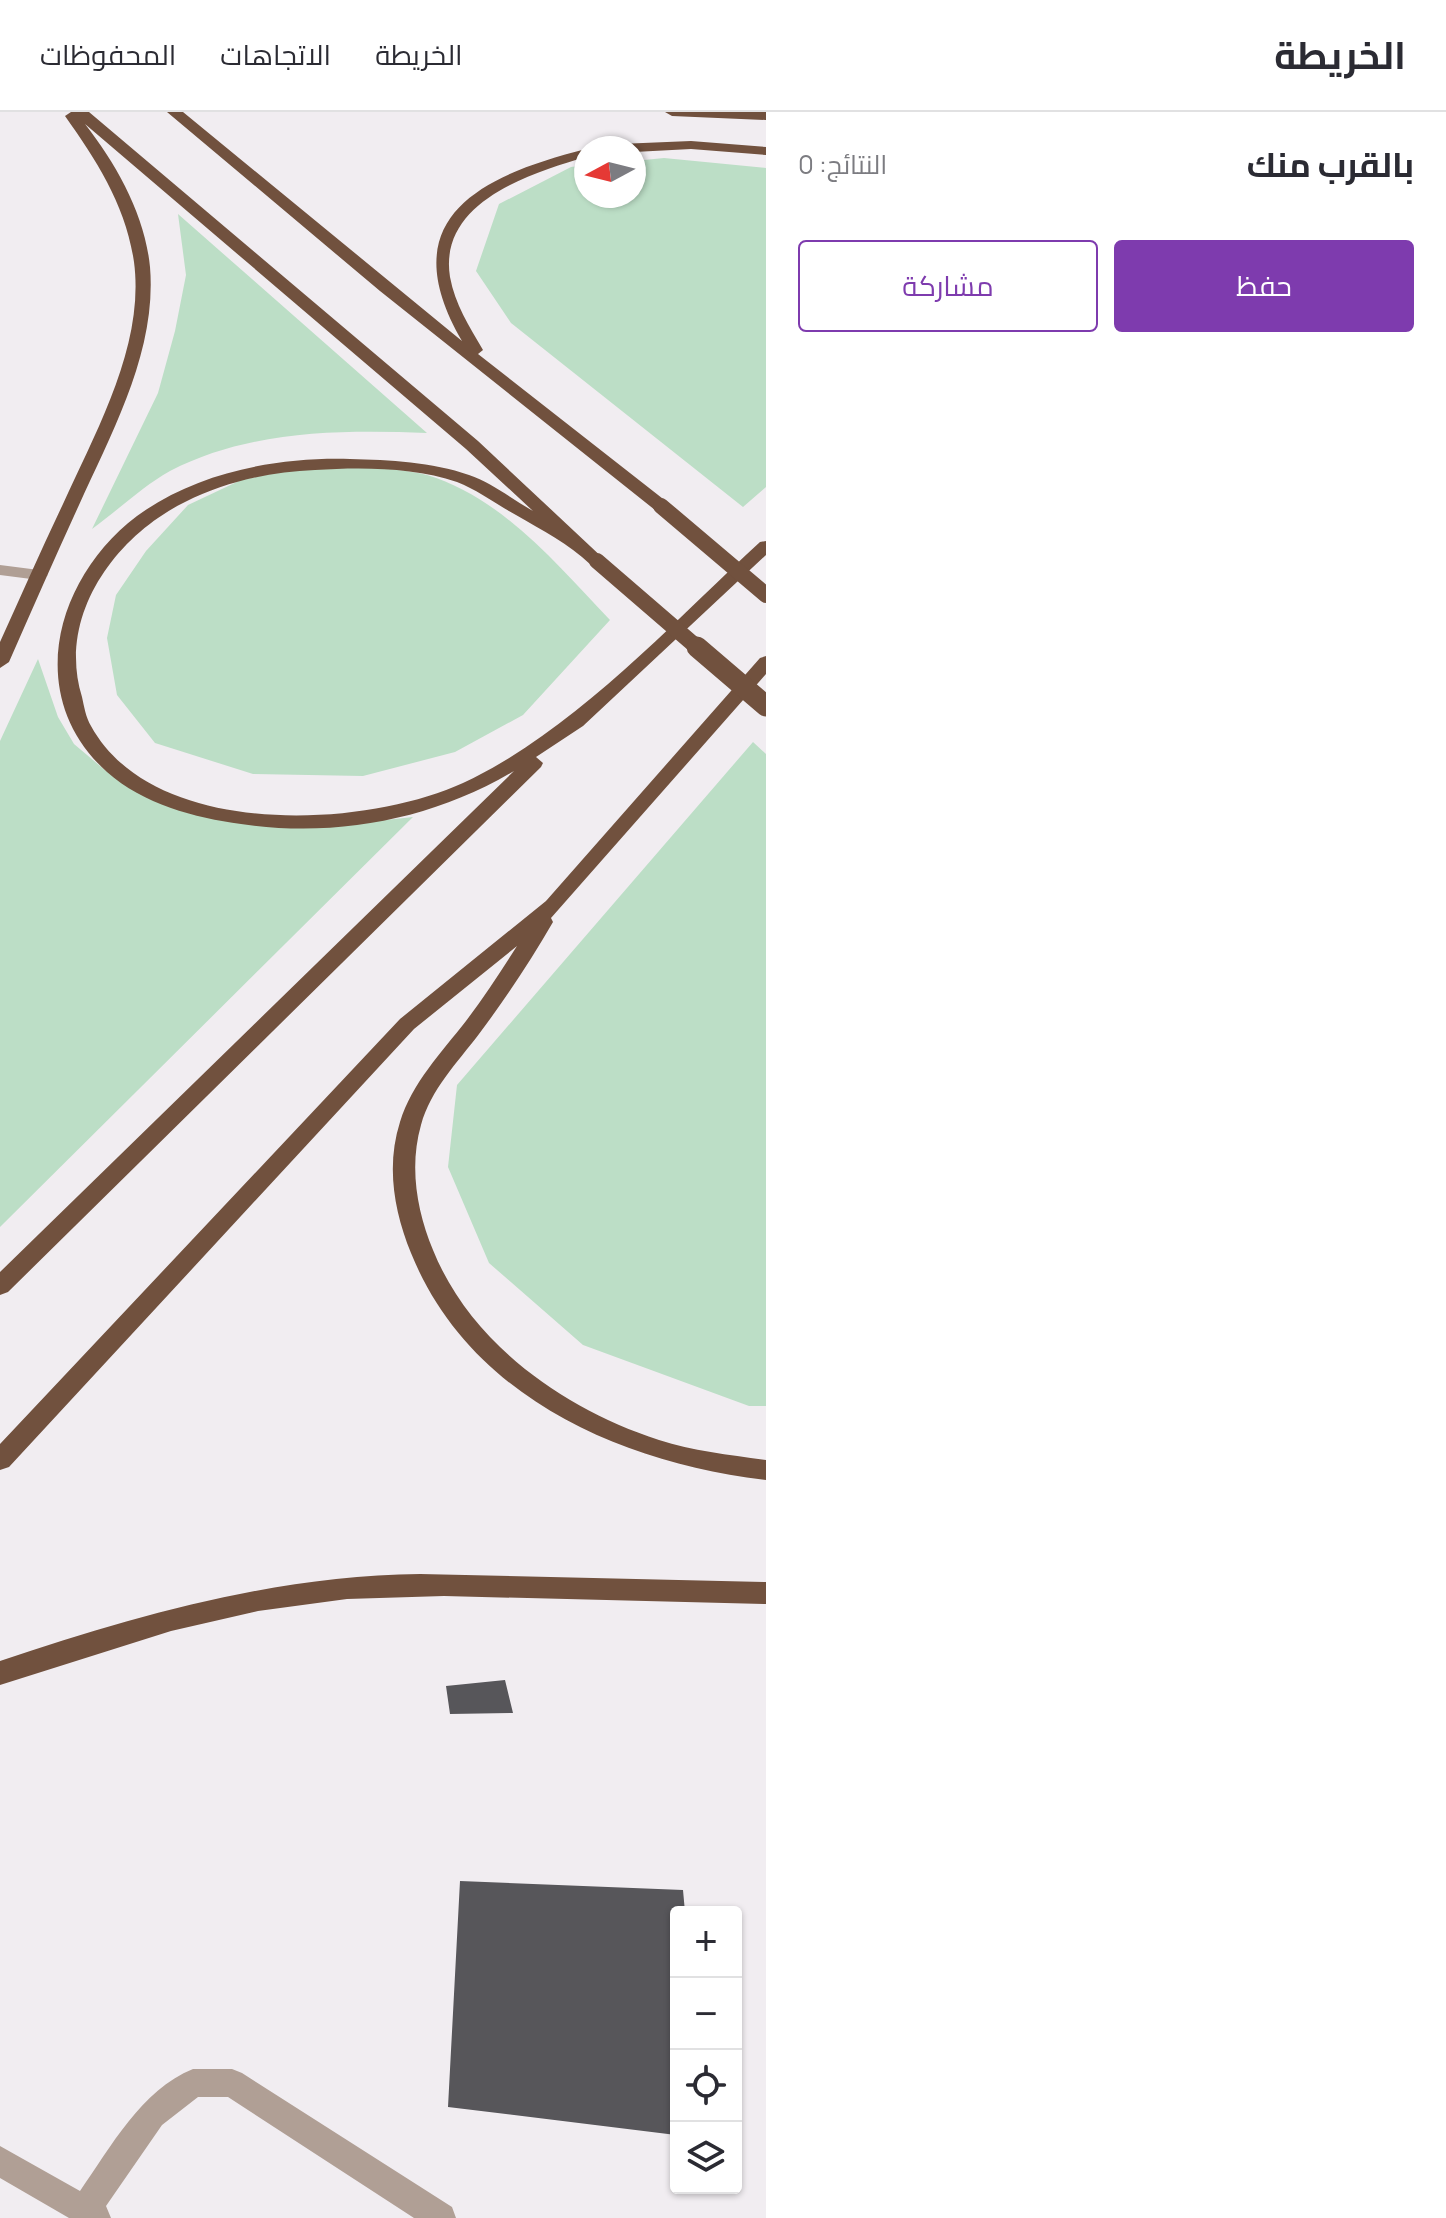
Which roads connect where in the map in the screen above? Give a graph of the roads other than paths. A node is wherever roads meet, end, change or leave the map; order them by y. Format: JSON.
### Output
{"nodes":[{"id":1,"x":69,"y":112,"type":"edge"},
{"id":2,"x":80,"y":112,"type":"edge"},
{"id":3,"x":174,"y":112,"type":"edge"},
{"id":4,"x":672,"y":112,"type":"edge"},
{"id":5,"x":766,"y":116,"type":"edge"},
{"id":6,"x":646,"y":147,"type":"edge"},
{"id":7,"x":766,"y":151,"type":"edge"},
{"id":8,"x":574,"y":156,"type":"edge"},
{"id":9,"x":493,"y":373,"type":"junction"},
{"id":10,"x":574,"y":540,"type":"junction"},
{"id":11,"x":766,"y":546,"type":"edge"},
{"id":12,"x":0,"y":570,"type":"edge"},
{"id":13,"x":39,"y":575,"type":"junction"},
{"id":14,"x":766,"y":595,"type":"edge"},
{"id":15,"x":0,"y":662,"type":"edge"},
{"id":16,"x":763,"y":666,"type":"edge"},
{"id":17,"x":766,"y":706,"type":"edge"},
{"id":18,"x":585,"y":713,"type":"junction"},
{"id":19,"x":553,"y":906,"type":"junction"},
{"id":20,"x":0,"y":1286,"type":"edge"},
{"id":21,"x":0,"y":1460,"type":"edge"},
{"id":22,"x":766,"y":1470,"type":"edge"},
{"id":23,"x":766,"y":1593,"type":"edge"},
{"id":24,"x":0,"y":1673,"type":"edge"},
{"id":25,"x":0,"y":2161,"type":"edge"},
{"id":26,"x":91,"y":2214,"type":"edge"},
{"id":27,"x":441,"y":2218,"type":"edge"}],
"edges":[{"from":1,"to":13,"type":"highway"},
{"from":2,"to":10,"type":"highway"},
{"from":3,"to":9,"type":"highway"},
{"from":4,"to":5,"type":"highway"},
{"from":6,"to":7,"type":"highway"},
{"from":8,"to":9,"type":"highway"},
{"from":9,"to":14,"type":"highway","bridge":true},
{"from":10,"to":17,"type":"highway","bridge":true},
{"from":10,"to":18,"type":"highway"},
{"from":11,"to":18,"type":"highway"},
{"from":12,"to":13,"type":"street"},
{"from":13,"to":15,"type":"highway"},
{"from":16,"to":19,"type":"highway"},
{"from":18,"to":20,"type":"highway"},
{"from":19,"to":21,"type":"highway"},
{"from":19,"to":22,"type":"highway"},
{"from":23,"to":24,"type":"highway"},
{"from":25,"to":26,"type":"street"},
{"from":26,"to":27,"type":"street"}]}
